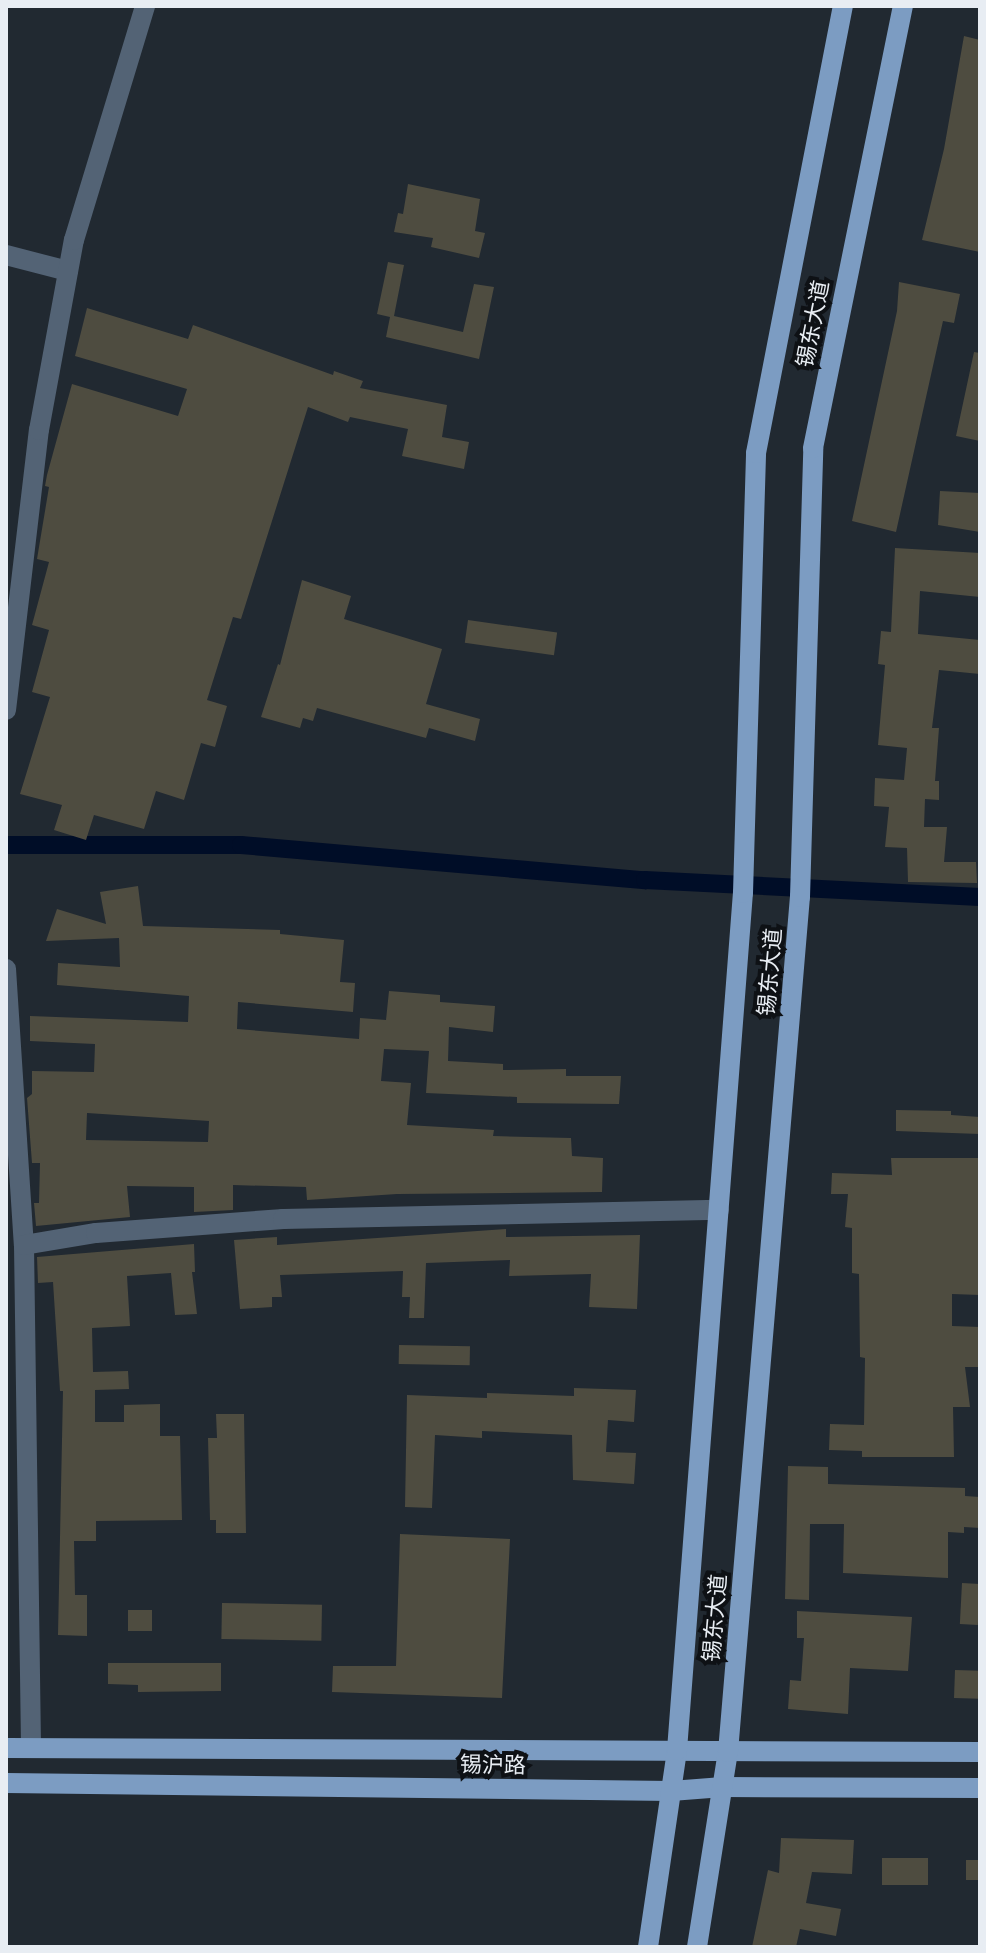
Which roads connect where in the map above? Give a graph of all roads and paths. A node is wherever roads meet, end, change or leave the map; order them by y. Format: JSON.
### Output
{"nodes":[{"id":1,"x":145,"y":6,"type":"edge"},
{"id":2,"x":843,"y":6,"type":"edge"},
{"id":3,"x":903,"y":6,"type":"edge"},
{"id":4,"x":6,"y":255,"type":"edge"},
{"id":5,"x":68,"y":271,"type":"junction"},
{"id":6,"x":6,"y":710,"type":"edge"},
{"id":7,"x":6,"y":969,"type":"edge"},
{"id":8,"x":719,"y":1210,"type":"junction"},
{"id":9,"x":24,"y":1245,"type":"junction"},
{"id":10,"x":6,"y":1748,"type":"edge"},
{"id":11,"x":31,"y":1748,"type":"junction"},
{"id":12,"x":677,"y":1750,"type":"junction"},
{"id":13,"x":728,"y":1752,"type":"junction"},
{"id":14,"x":980,"y":1752,"type":"edge"},
{"id":15,"x":6,"y":1783,"type":"edge"},
{"id":16,"x":723,"y":1787,"type":"junction"},
{"id":17,"x":980,"y":1788,"type":"edge"},
{"id":18,"x":671,"y":1791,"type":"junction"},
{"id":19,"x":648,"y":1947,"type":"edge"},
{"id":20,"x":697,"y":1947,"type":"edge"}],
"edges":[{"from":1,"to":5,"type":"street"},
{"from":2,"to":8,"type":"main road","name":"锡东大道"},
{"from":3,"to":13,"type":"main road","name":"锡东大道"},
{"from":4,"to":5,"type":"street"},
{"from":5,"to":6,"type":"street"},
{"from":7,"to":9,"type":"street"},
{"from":8,"to":9,"type":"street"},
{"from":8,"to":12,"type":"main road","name":"锡东大道"},
{"from":9,"to":11,"type":"street"},
{"from":10,"to":11,"type":"main road","name":"锡沪路"},
{"from":11,"to":12,"type":"main road","name":"锡沪路"},
{"from":12,"to":13,"type":"main road","name":"锡沪路"},
{"from":12,"to":18,"type":"main road","name":"锡东大道"},
{"from":13,"to":14,"type":"main road","name":"锡沪路"},
{"from":13,"to":16,"type":"main road","name":"锡东大道"},
{"from":15,"to":18,"type":"main road","name":"锡沪路"},
{"from":16,"to":17,"type":"main road","name":"锡沪路"},
{"from":16,"to":18,"type":"main road","name":"锡沪路"},
{"from":16,"to":20,"type":"main road","name":"锡东大道"},
{"from":18,"to":19,"type":"main road","name":"锡东大道"}]}
